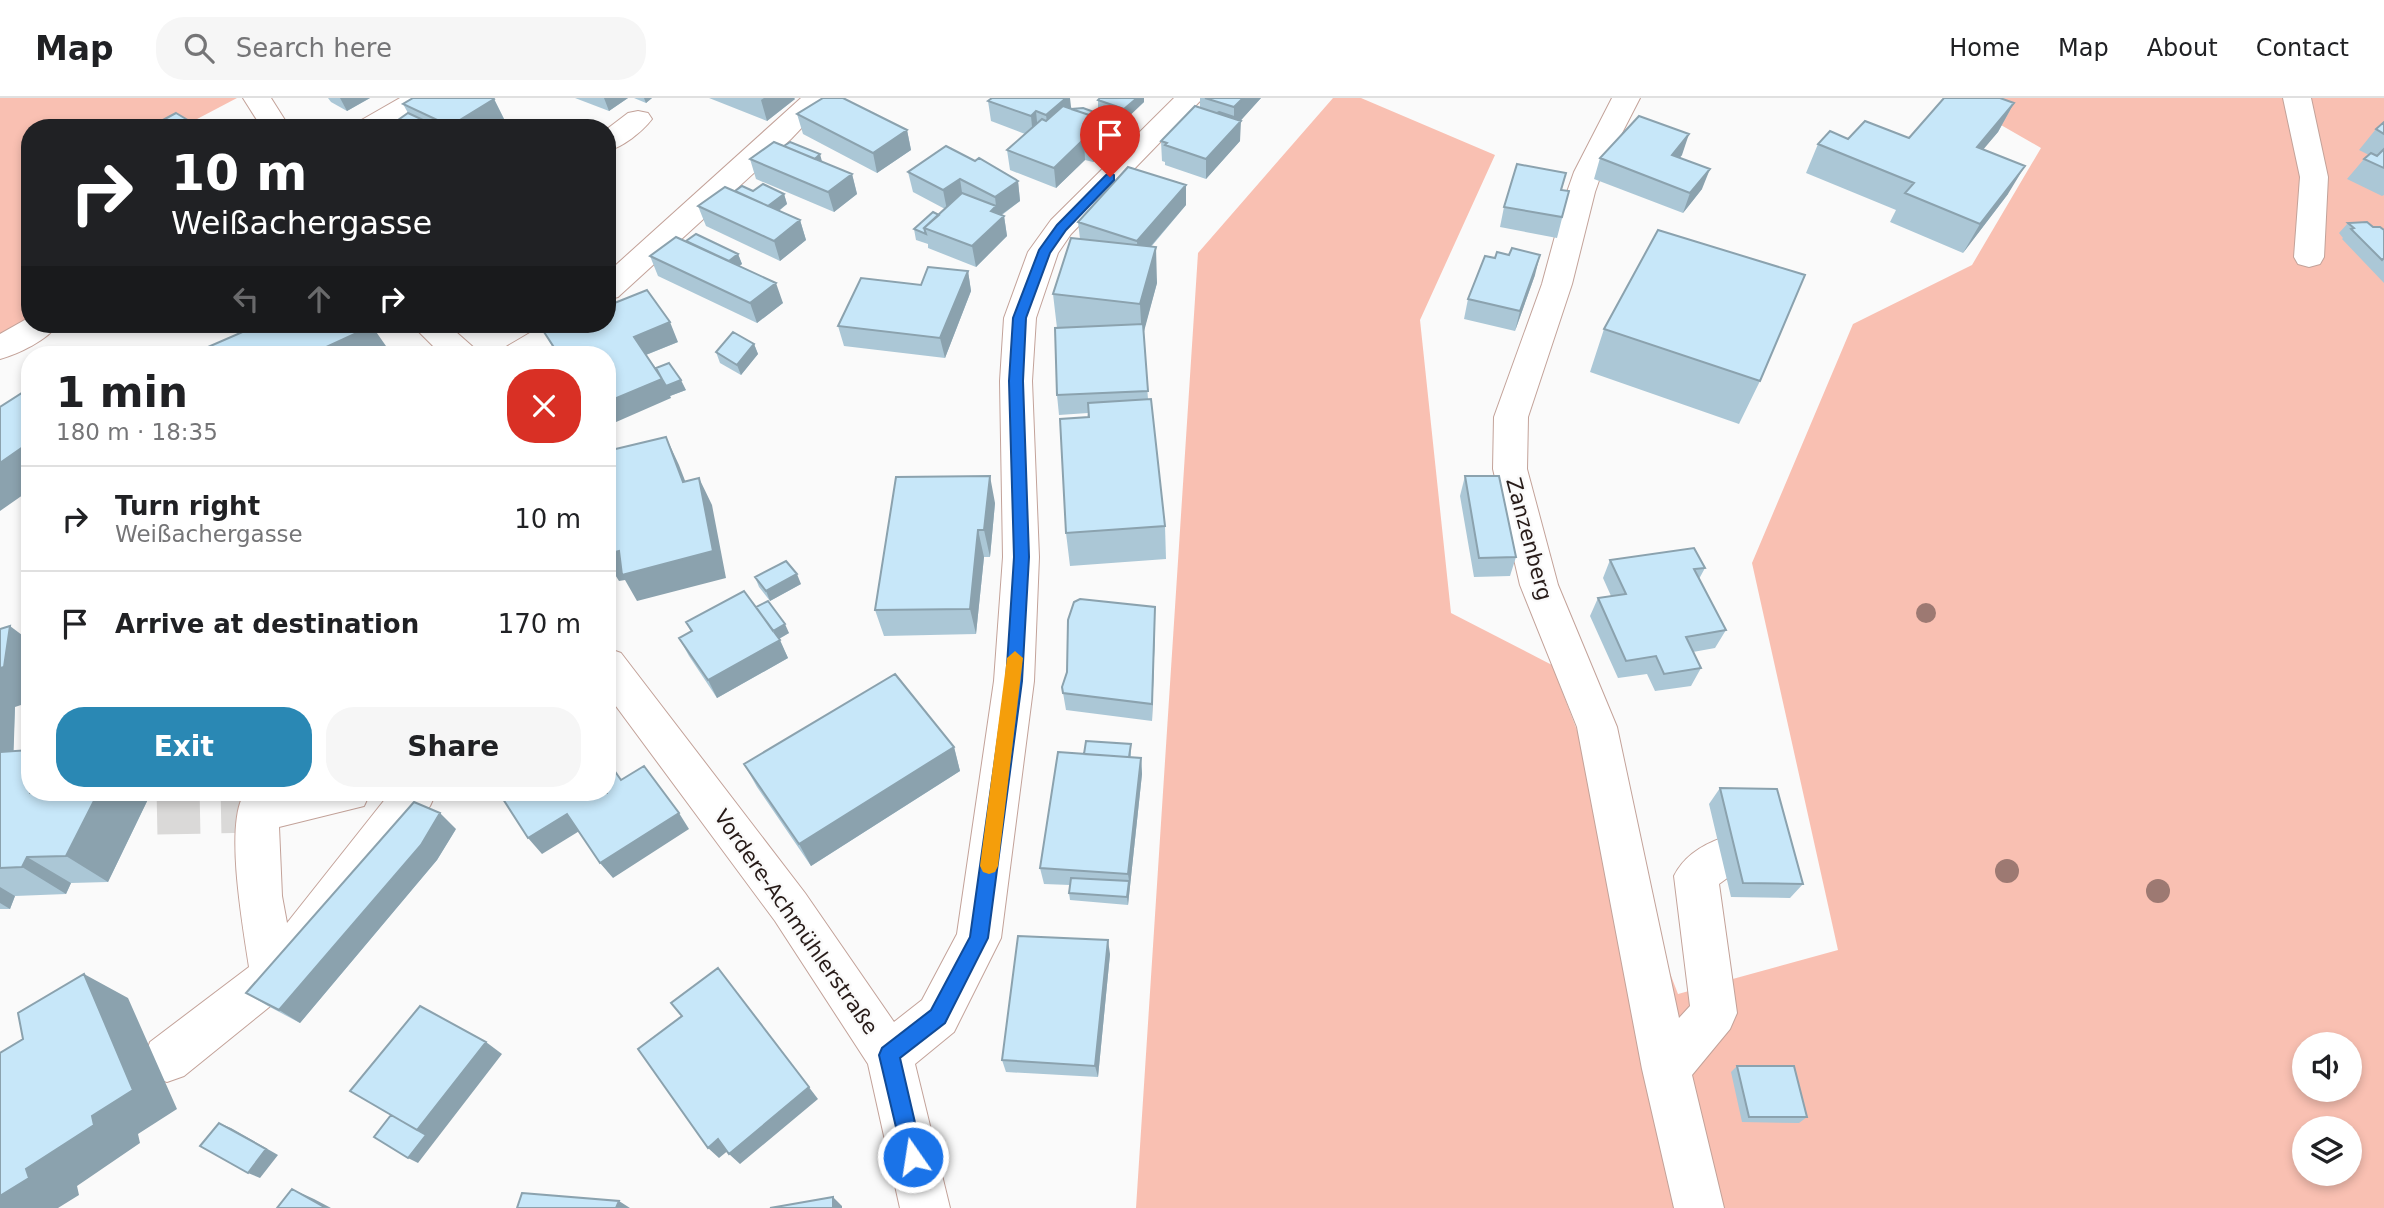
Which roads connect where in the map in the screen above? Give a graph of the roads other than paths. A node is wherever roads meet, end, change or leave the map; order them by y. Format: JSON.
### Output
{"nodes":[{"id":1,"x":257,"y":98,"type":"edge"},
{"id":2,"x":419,"y":98,"type":"edge"},
{"id":3,"x":816,"y":98,"type":"edge"},
{"id":4,"x":1189,"y":98,"type":"edge"},
{"id":5,"x":1626,"y":98,"type":"edge"},
{"id":6,"x":2297,"y":98,"type":"edge"},
{"id":7,"x":270,"y":119,"type":"edge"},
{"id":8,"x":383,"y":119,"type":"edge"},
{"id":9,"x":638,"y":119,"type":"dead end"},
{"id":10,"x":616,"y":136,"type":"edge"},
{"id":11,"x":2309,"y":257,"type":"dead end"},
{"id":12,"x":616,"y":282,"type":"edge"},
{"id":13,"x":26,"y":333,"type":"edge"},
{"id":14,"x":437,"y":333,"type":"edge"},
{"id":15,"x":554,"y":333,"type":"edge"},
{"id":16,"x":452,"y":346,"type":"edge"},
{"id":17,"x":532,"y":346,"type":"edge"},
{"id":18,"x":0,"y":348,"type":"edge"},
{"id":19,"x":616,"y":676,"type":"edge"},
{"id":20,"x":313,"y":801,"type":"edge"},
{"id":21,"x":409,"y":801,"type":"edge"},
{"id":22,"x":1722,"y":857,"type":"dead end"},
{"id":23,"x":273,"y":976,"type":"junction"},
{"id":24,"x":889,"y":1055,"type":"junction"},
{"id":25,"x":167,"y":1059,"type":"dead end"},
{"id":26,"x":1667,"y":1069,"type":"junction"},
{"id":27,"x":925,"y":1208,"type":"edge"},
{"id":28,"x":1699,"y":1208,"type":"edge"}],
"edges":[{"from":1,"to":7,"type":"street"},
{"from":2,"to":8,"type":"street"},
{"from":3,"to":12,"type":"street"},
{"from":4,"to":24,"type":"street"},
{"from":5,"to":26,"type":"street","name":"Zanzenberg"},
{"from":6,"to":11,"type":"street"},
{"from":9,"to":10,"type":"street"},
{"from":13,"to":18,"type":"street"},
{"from":14,"to":16,"type":"street"},
{"from":15,"to":17,"type":"street"},
{"from":19,"to":24,"type":"street","name":"Vordere-Achmühlerstraße"},
{"from":20,"to":23,"type":"street"},
{"from":21,"to":23,"type":"street"},
{"from":22,"to":26,"type":"street"},
{"from":23,"to":25,"type":"street"},
{"from":24,"to":27,"type":"street","name":"Vordere-Achmühlerstraße"},
{"from":26,"to":28,"type":"street","name":"Zanzenberg"}]}
